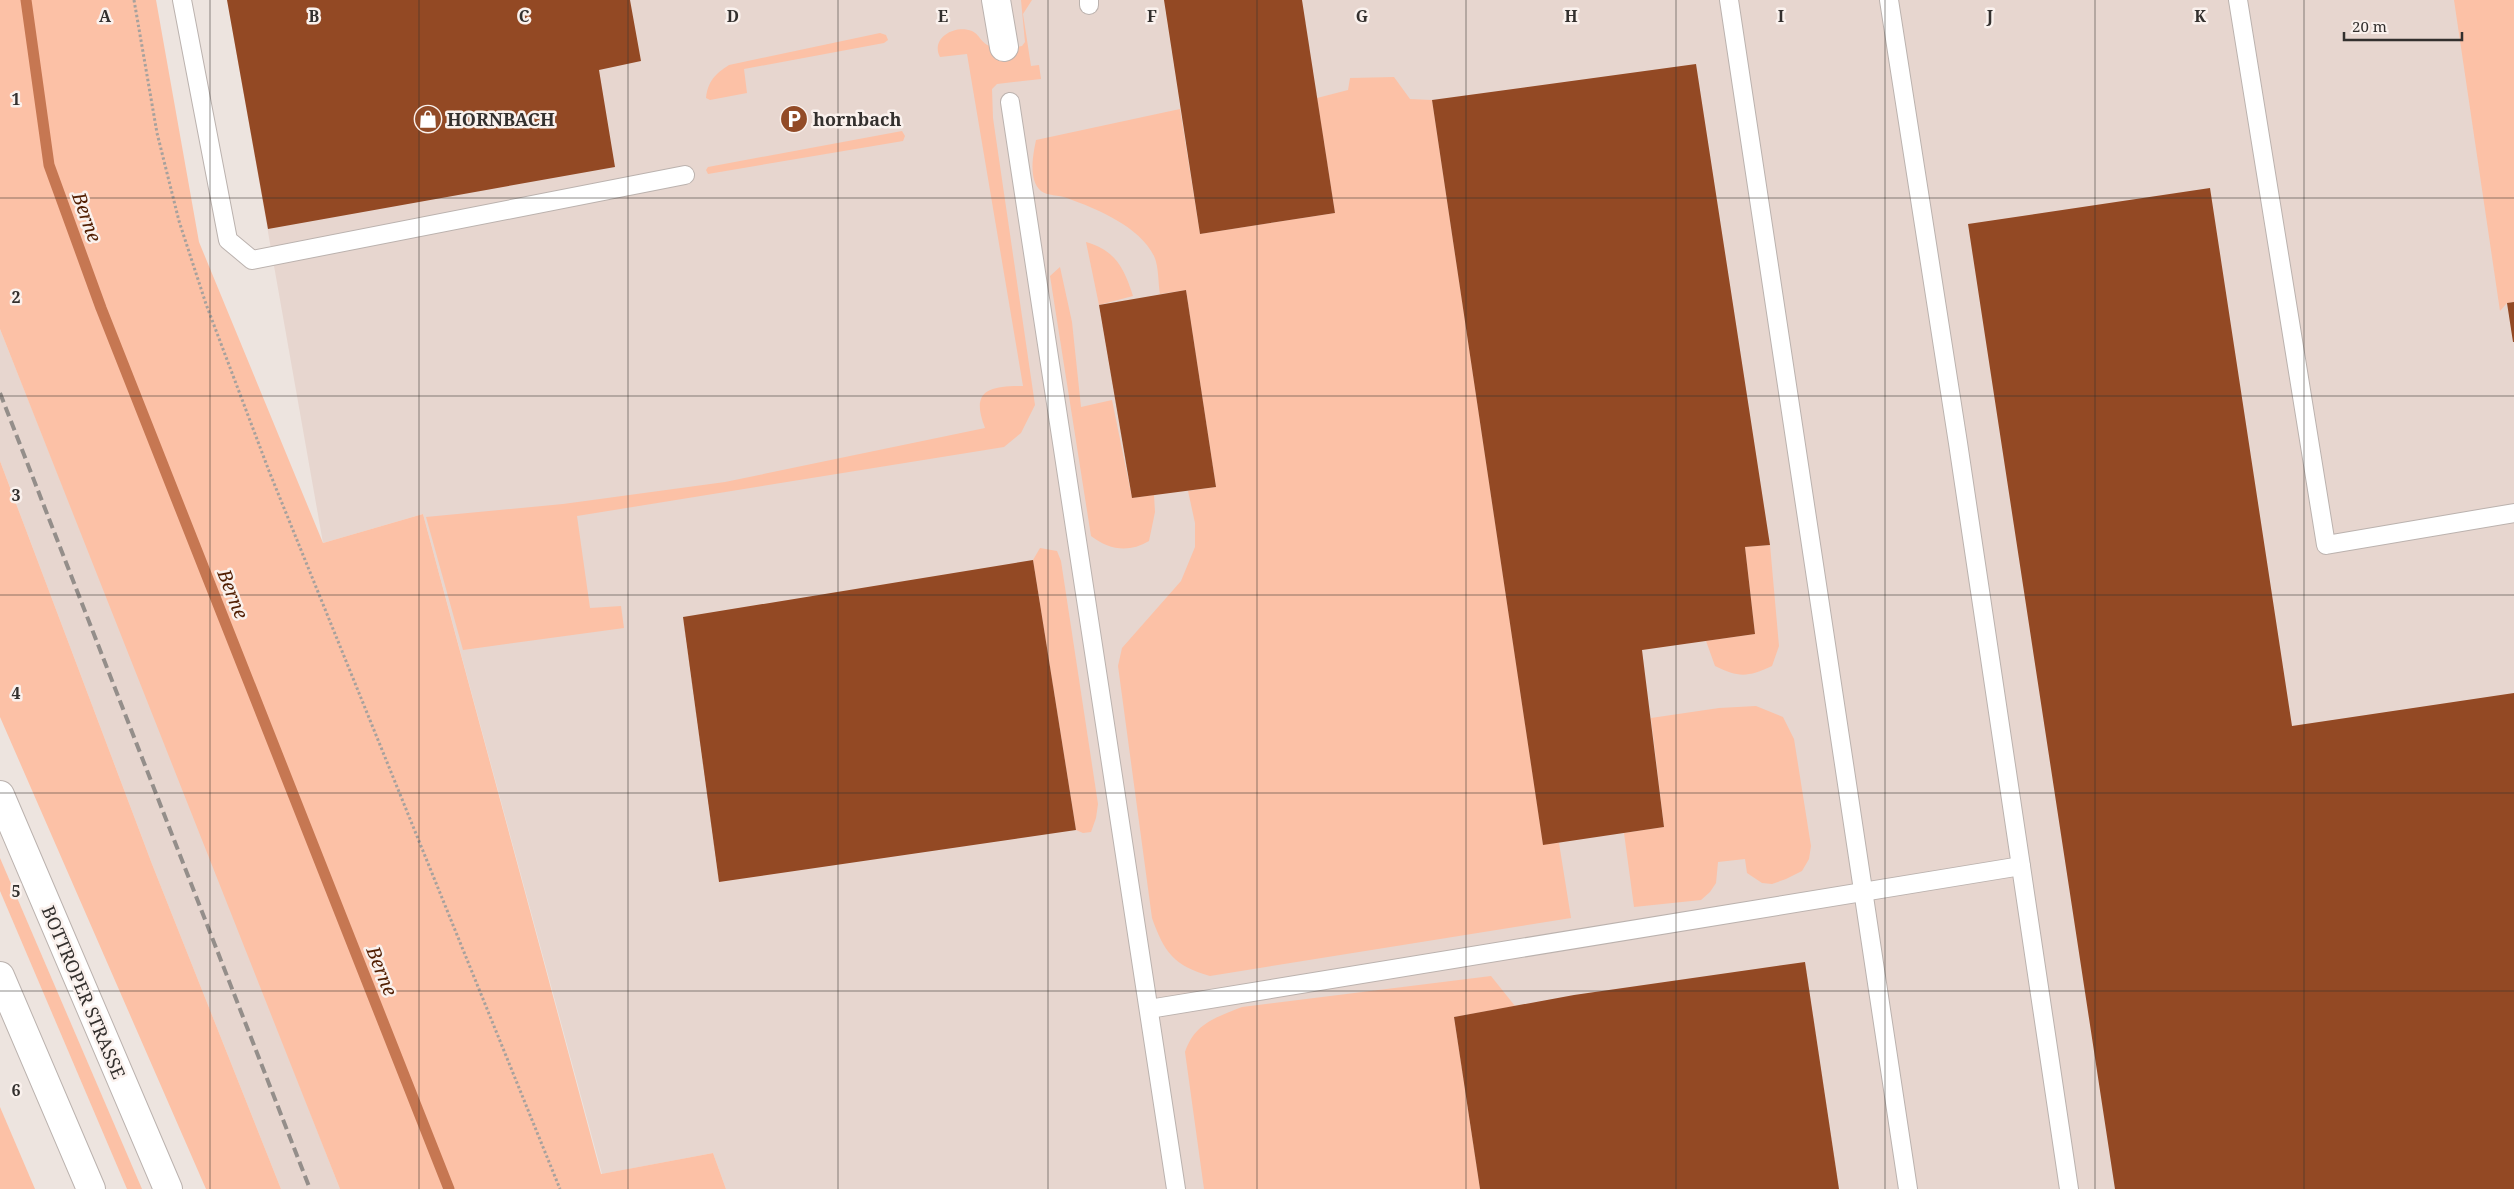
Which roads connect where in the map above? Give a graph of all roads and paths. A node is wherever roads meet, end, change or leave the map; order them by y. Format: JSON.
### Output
{"nodes":[{"id":1,"x":134,"y":0,"type":"edge"},
{"id":2,"x":182,"y":0,"type":"edge"},
{"id":3,"x":996,"y":0,"type":"edge"},
{"id":4,"x":1729,"y":0,"type":"edge"},
{"id":5,"x":1889,"y":0,"type":"edge"},
{"id":6,"x":2238,"y":0,"type":"edge"},
{"id":7,"x":1004,"y":47,"type":"dead end"},
{"id":8,"x":1010,"y":102,"type":"dead end"},
{"id":9,"x":685,"y":175,"type":"dead end"},
{"id":10,"x":2514,"y":513,"type":"edge"},
{"id":11,"x":0,"y":795,"type":"edge"},
{"id":12,"x":2021,"y":866,"type":"junction"},
{"id":13,"x":1862,"y":892,"type":"junction"},
{"id":14,"x":0,"y":976,"type":"edge"},
{"id":15,"x":1149,"y":1009,"type":"junction"},
{"id":16,"x":91,"y":1189,"type":"edge"},
{"id":17,"x":168,"y":1189,"type":"edge"},
{"id":18,"x":560,"y":1189,"type":"edge"},
{"id":19,"x":1176,"y":1189,"type":"edge"},
{"id":20,"x":1908,"y":1189,"type":"edge"},
{"id":21,"x":2069,"y":1189,"type":"edge"}],
"edges":[{"from":1,"to":18,"type":"path"},
{"from":2,"to":9,"type":"lane"},
{"from":3,"to":7,"type":"main road"},
{"from":4,"to":13,"type":"lane"},
{"from":5,"to":12,"type":"lane"},
{"from":6,"to":10,"type":"lane"},
{"from":8,"to":15,"type":"lane"},
{"from":11,"to":17,"type":"main road","name":"BOTTROPER STRASSE"},
{"from":12,"to":13,"type":"lane"},
{"from":12,"to":21,"type":"lane"},
{"from":13,"to":15,"type":"lane"},
{"from":13,"to":20,"type":"lane"},
{"from":14,"to":16,"type":"main road"},
{"from":15,"to":19,"type":"lane"}]}
